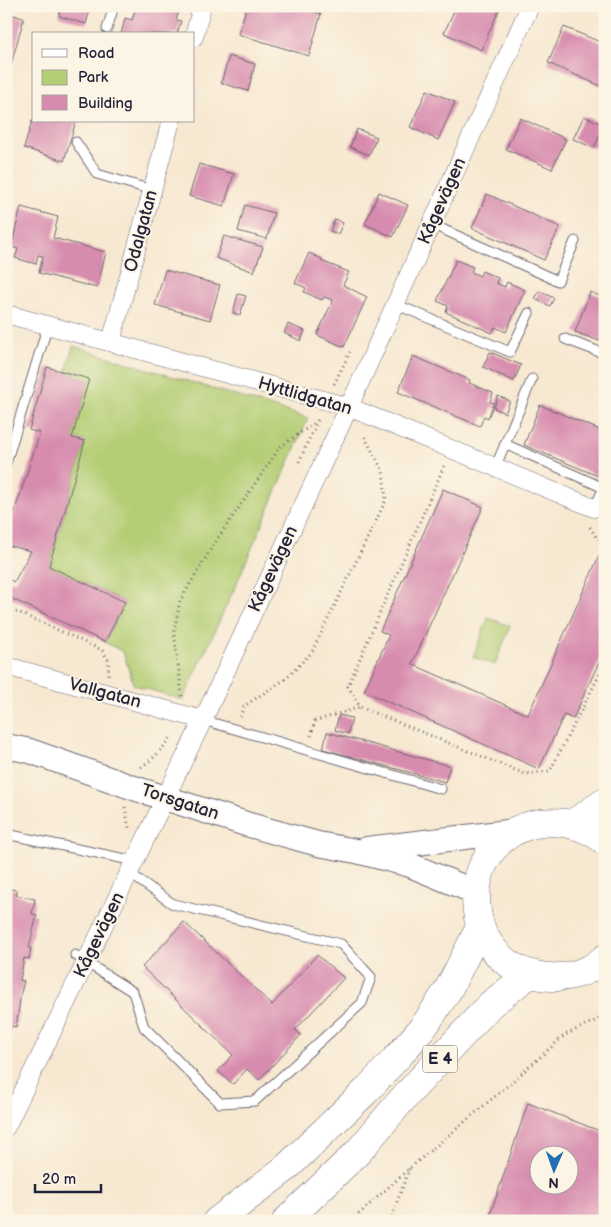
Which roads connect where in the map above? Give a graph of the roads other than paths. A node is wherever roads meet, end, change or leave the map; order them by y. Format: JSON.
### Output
{"nodes":[{"id":1,"x":114,"y":6,"type":"edge"},
{"id":2,"x":202,"y":6,"type":"edge"},
{"id":3,"x":530,"y":6,"type":"edge"},
{"id":4,"x":107,"y":29,"type":"dead end"},
{"id":5,"x":195,"y":33,"type":"edge"},
{"id":6,"x":171,"y":122,"type":"edge"},
{"id":7,"x":76,"y":142,"type":"dead end"},
{"id":8,"x":152,"y":190,"type":"junction"},
{"id":9,"x":431,"y":224,"type":"junction"},
{"id":10,"x":575,"y":241,"type":"dead end"},
{"id":11,"x":395,"y":304,"type":"junction"},
{"id":12,"x":529,"y":313,"type":"dead end"},
{"id":13,"x":6,"y":314,"type":"edge"},
{"id":14,"x":48,"y":325,"type":"junction"},
{"id":15,"x":565,"y":339,"type":"dead end"},
{"id":16,"x":111,"y":342,"type":"junction"},
{"id":17,"x":605,"y":354,"type":"edge"},
{"id":18,"x":532,"y":379,"type":"dead end"},
{"id":19,"x":348,"y":407,"type":"junction"},
{"id":20,"x":505,"y":444,"type":"junction"},
{"id":21,"x":6,"y":463,"type":"edge"},
{"id":22,"x":496,"y":468,"type":"junction"},
{"id":23,"x":594,"y":508,"type":"joint"},
{"id":24,"x":6,"y":666,"type":"edge"},
{"id":25,"x":203,"y":720,"type":"junction"},
{"id":26,"x":6,"y":746,"type":"edge"},
{"id":27,"x":441,"y":789,"type":"dead end"},
{"id":28,"x":166,"y":798,"type":"junction"},
{"id":29,"x":605,"y":802,"type":"edge"},
{"id":30,"x":572,"y":824,"type":"junction"},
{"id":31,"x":516,"y":831,"type":"junction"},
{"id":32,"x":6,"y":834,"type":"edge"},
{"id":33,"x":605,"y":841,"type":"edge"},
{"id":34,"x":356,"y":851,"type":"junction"},
{"id":35,"x":132,"y":867,"type":"junction"},
{"id":36,"x":476,"y":892,"type":"junction"},
{"id":37,"x":480,"y":927,"type":"junction"},
{"id":38,"x":605,"y":958,"type":"edge"},
{"id":39,"x":80,"y":959,"type":"junction"},
{"id":40,"x":530,"y":974,"type":"junction"},
{"id":41,"x":578,"y":974,"type":"junction"},
{"id":42,"x":605,"y":978,"type":"edge"},
{"id":43,"x":6,"y":1127,"type":"edge"},
{"id":44,"x":218,"y":1221,"type":"edge"},
{"id":45,"x":286,"y":1221,"type":"edge"}],
"edges":[{"from":1,"to":4,"type":"lane"},
{"from":2,"to":5,"type":"street"},
{"from":3,"to":9,"type":"street","name":"Kågevägen"},
{"from":6,"to":8,"type":"street","name":"Odalgatan"},
{"from":7,"to":8,"type":"lane"},
{"from":8,"to":16,"type":"street","name":"Odalgatan"},
{"from":9,"to":10,"type":"lane"},
{"from":9,"to":11,"type":"street","name":"Kågevägen"},
{"from":11,"to":12,"type":"lane"},
{"from":11,"to":19,"type":"street","name":"Kågevägen"},
{"from":13,"to":14,"type":"street","name":"Hyttlidgatan"},
{"from":14,"to":16,"type":"street","name":"Hyttlidgatan"},
{"from":14,"to":21,"type":"lane"},
{"from":15,"to":17,"type":"lane"},
{"from":16,"to":19,"type":"street","name":"Hyttlidgatan"},
{"from":18,"to":20,"type":"lane"},
{"from":19,"to":22,"type":"street","name":"Hyttlidgatan"},
{"from":19,"to":25,"type":"street","name":"Kågevägen"},
{"from":20,"to":22,"type":"lane"},
{"from":20,"to":23,"type":"lane"},
{"from":22,"to":23,"type":"street","name":"Hyttlidgatan"},
{"from":24,"to":25,"type":"street","name":"Vallgatan"},
{"from":25,"to":27,"type":"lane"},
{"from":25,"to":28,"type":"street","name":"Kågevägen"},
{"from":26,"to":28,"type":"main road","name":"Torsgatan"},
{"from":28,"to":34,"type":"main road","name":"Torsgatan"},
{"from":28,"to":35,"type":"street","name":"Kågevägen"},
{"from":29,"to":30,"type":"highway"},
{"from":30,"to":31,"type":"highway"},
{"from":30,"to":33,"type":"highway"},
{"from":31,"to":34,"type":"main road","name":"Torsgatan"},
{"from":31,"to":36,"type":"highway"},
{"from":32,"to":35,"type":"lane"},
{"from":34,"to":36,"type":"main road","name":"Torsgatan"},
{"from":35,"to":39,"type":"street","name":"Kågevägen"},
{"from":35,"to":39,"type":"lane"},
{"from":36,"to":37,"type":"highway"},
{"from":37,"to":40,"type":"highway"},
{"from":37,"to":44,"type":"highway","number":"E 4"},
{"from":38,"to":41,"type":"highway"},
{"from":39,"to":43,"type":"street","name":"Kågevägen"},
{"from":40,"to":41,"type":"highway"},
{"from":40,"to":45,"type":"highway","number":"E 4"},
{"from":41,"to":42,"type":"main road"}]}
